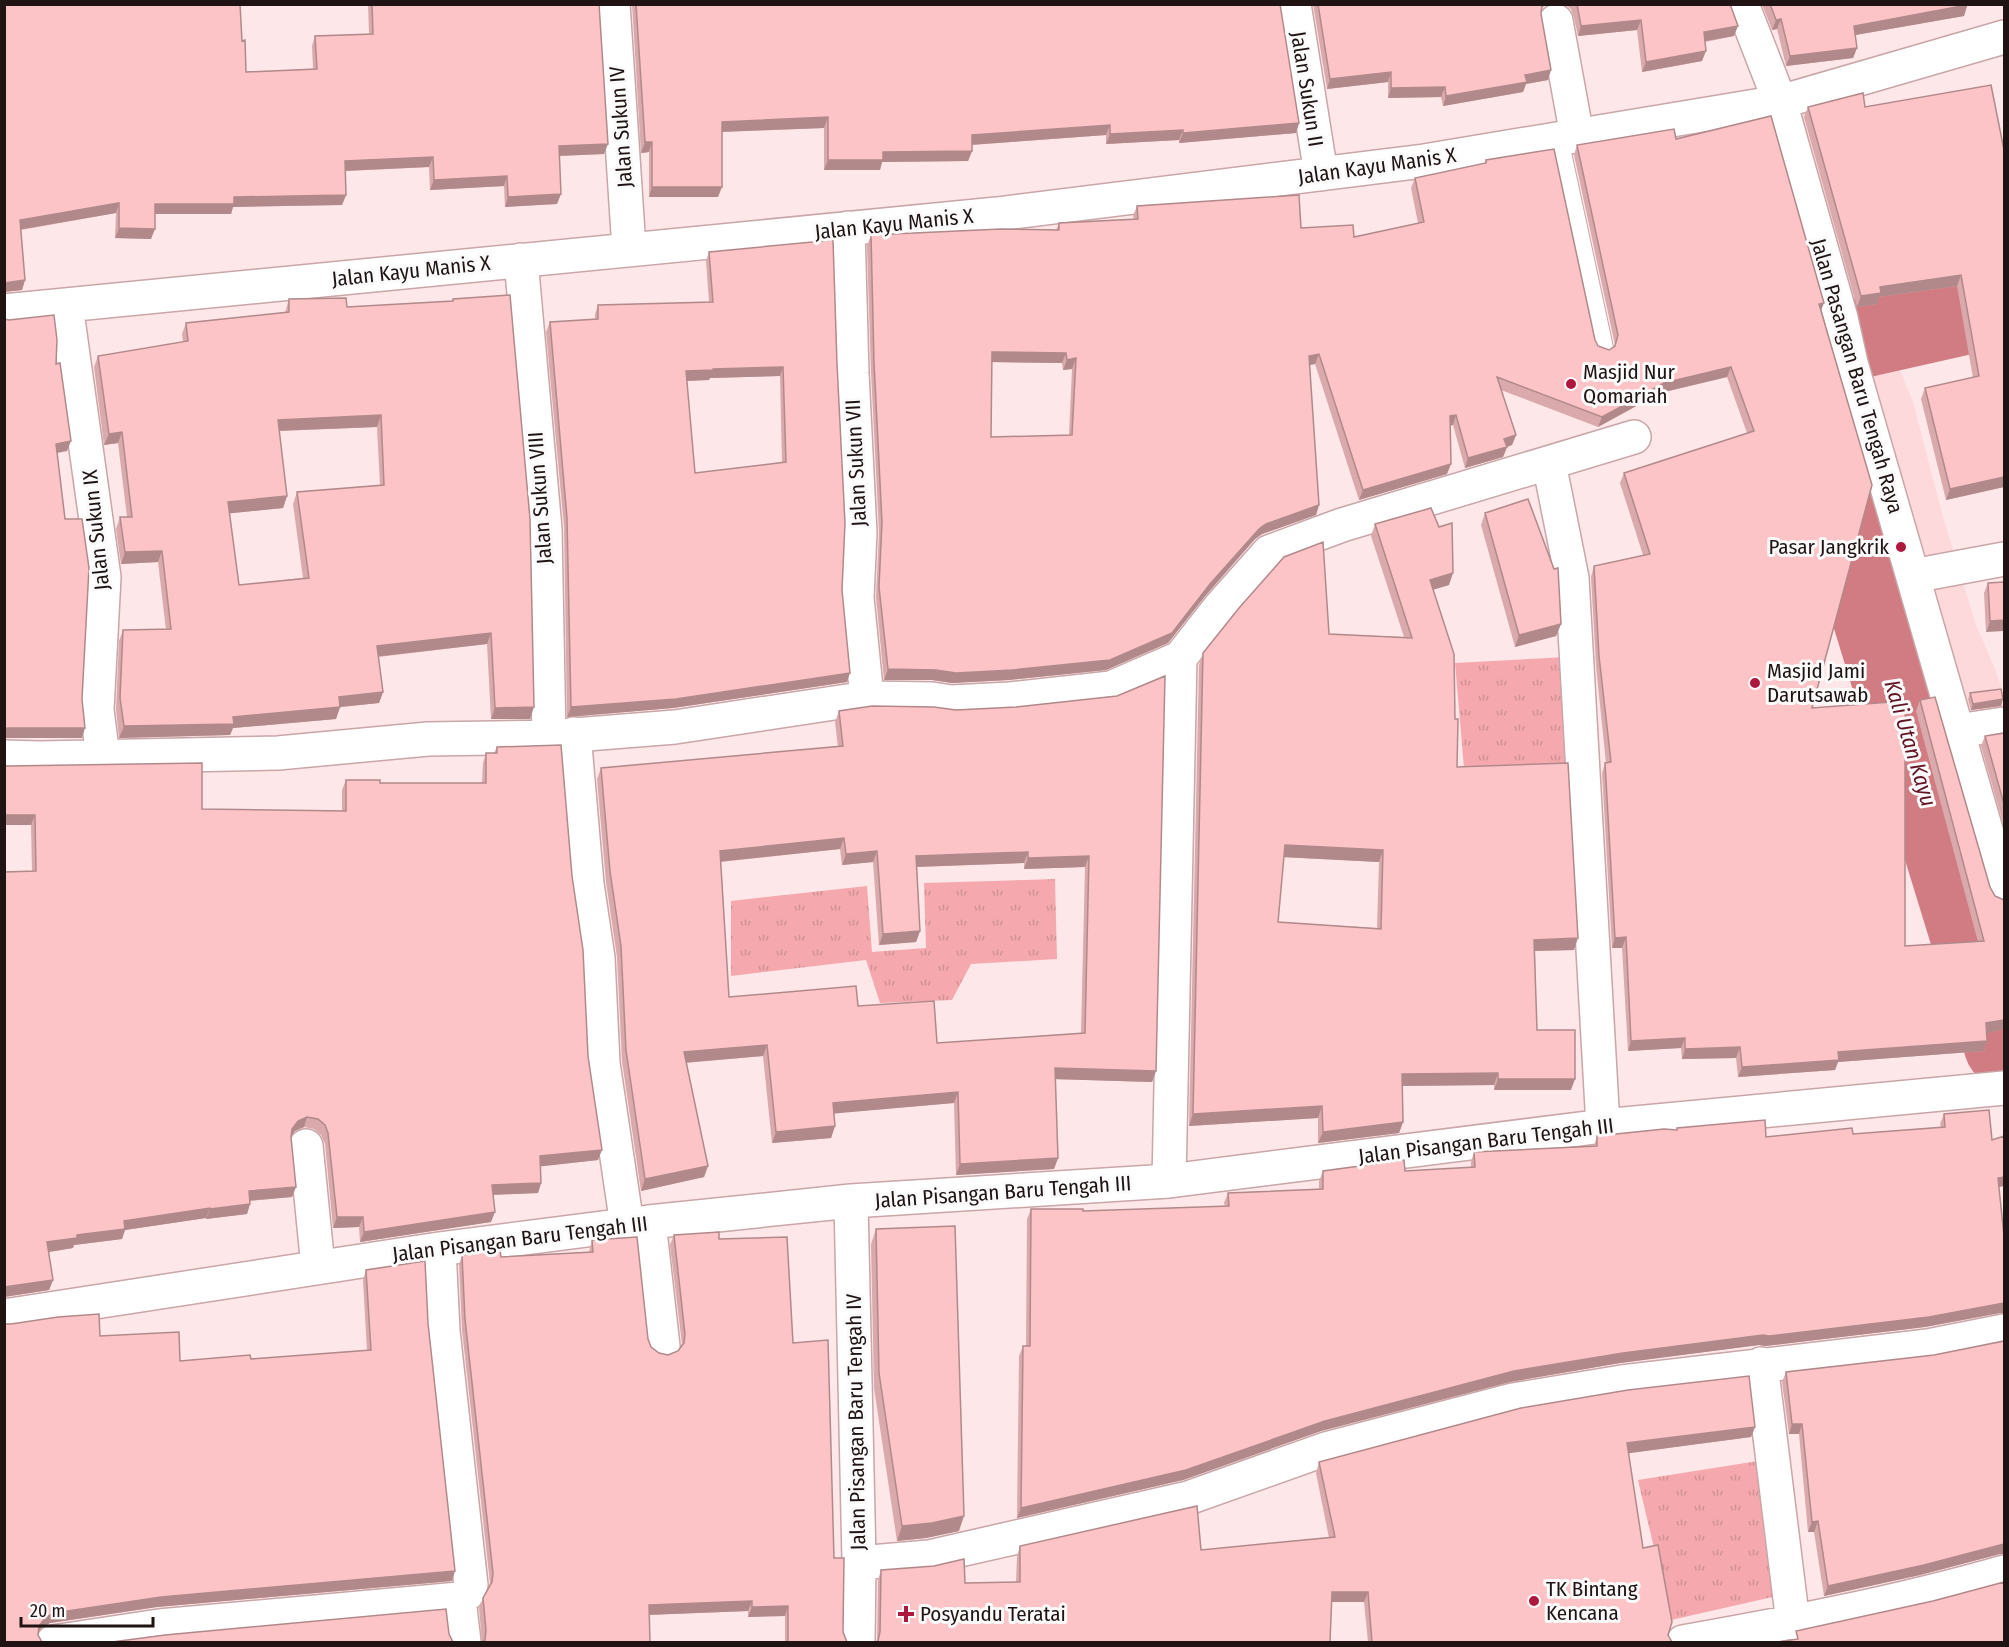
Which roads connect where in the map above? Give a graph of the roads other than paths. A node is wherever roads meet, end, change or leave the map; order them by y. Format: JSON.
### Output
{"nodes":[{"id":1,"x":613,"y":4,"type":"edge"},
{"id":2,"x":1294,"y":4,"type":"edge"},
{"id":3,"x":1742,"y":4,"type":"edge"},
{"id":4,"x":1556,"y":21,"type":"dead end"},
{"id":5,"x":2004,"y":37,"type":"edge"},
{"id":6,"x":1780,"y":102,"type":"junction"},
{"id":7,"x":1568,"y":138,"type":"junction"},
{"id":8,"x":1320,"y":174,"type":"junction"},
{"id":9,"x":848,"y":228,"type":"junction"},
{"id":10,"x":629,"y":249,"type":"junction"},
{"id":11,"x":521,"y":260,"type":"junction"},
{"id":12,"x":66,"y":305,"type":"junction"},
{"id":13,"x":4,"y":311,"type":"edge"},
{"id":14,"x":1604,"y":348,"type":"edge"},
{"id":15,"x":1634,"y":437,"type":"dead end"},
{"id":16,"x":1549,"y":463,"type":"junction"},
{"id":17,"x":2004,"y":559,"type":"edge"},
{"id":18,"x":1913,"y":576,"type":"junction"},
{"id":19,"x":1180,"y":658,"type":"junction"},
{"id":20,"x":867,"y":698,"type":"junction"},
{"id":21,"x":2004,"y":724,"type":"edge"},
{"id":22,"x":1957,"y":731,"type":"junction"},
{"id":23,"x":561,"y":735,"type":"junction"},
{"id":24,"x":4,"y":757,"type":"edge"},
{"id":25,"x":103,"y":757,"type":"junction"},
{"id":26,"x":2004,"y":892,"type":"edge"},
{"id":27,"x":2004,"y":1088,"type":"edge"},
{"id":28,"x":1603,"y":1126,"type":"junction"},
{"id":29,"x":306,"y":1146,"type":"dead end"},
{"id":30,"x":1169,"y":1181,"type":"junction"},
{"id":31,"x":851,"y":1201,"type":"junction"},
{"id":32,"x":638,"y":1224,"type":"junction"},
{"id":33,"x":439,"y":1249,"type":"junction"},
{"id":34,"x":318,"y":1267,"type":"junction"},
{"id":35,"x":5,"y":1310,"type":"edge"},
{"id":36,"x":2004,"y":1331,"type":"edge"},
{"id":37,"x":663,"y":1346,"type":"dead end"},
{"id":38,"x":1761,"y":1364,"type":"junction"},
{"id":39,"x":859,"y":1563,"type":"junction"},
{"id":40,"x":2004,"y":1572,"type":"edge"},
{"id":41,"x":459,"y":1599,"type":"junction"},
{"id":42,"x":1794,"y":1623,"type":"junction"},
{"id":43,"x":53,"y":1642,"type":"edge"},
{"id":44,"x":464,"y":1642,"type":"edge"},
{"id":45,"x":858,"y":1642,"type":"edge"},
{"id":46,"x":1683,"y":1642,"type":"edge"}],
"edges":[{"from":1,"to":10,"type":"street","name":"Jalan Sukun IV"},
{"from":2,"to":8,"type":"street","name":"Jalan Sukun II"},
{"from":3,"to":6,"type":"street","name":"Jalan Pasangan Baru Tengah Raya"},
{"from":4,"to":7,"type":"street"},
{"from":5,"to":6,"type":"street","name":"Jalan Kayu Manis X"},
{"from":6,"to":7,"type":"street","name":"Jalan Kayu Manis X"},
{"from":6,"to":18,"type":"street","name":"Jalan Pasangan Baru Tengah Raya"},
{"from":7,"to":8,"type":"street","name":"Jalan Kayu Manis X"},
{"from":7,"to":14,"type":"lane"},
{"from":8,"to":9,"type":"street","name":"Jalan Kayu Manis X"},
{"from":9,"to":10,"type":"street","name":"Jalan Kayu Manis X"},
{"from":9,"to":20,"type":"street","name":"Jalan Sukun VII"},
{"from":10,"to":11,"type":"street","name":"Jalan Kayu Manis X"},
{"from":11,"to":12,"type":"street","name":"Jalan Kayu Manis X"},
{"from":11,"to":23,"type":"street","name":"Jalan Sukun VIII"},
{"from":12,"to":13,"type":"street","name":"Jalan Kayu Manis X"},
{"from":12,"to":25,"type":"street","name":"Jalan Sukun IX"},
{"from":15,"to":16,"type":"street"},
{"from":16,"to":19,"type":"street"},
{"from":16,"to":28,"type":"street"},
{"from":17,"to":18,"type":"street"},
{"from":18,"to":22,"type":"street","name":"Jalan Pasangan Baru Tengah Raya"},
{"from":19,"to":20,"type":"street"},
{"from":19,"to":30,"type":"street"},
{"from":20,"to":23,"type":"street"},
{"from":21,"to":22,"type":"street"},
{"from":22,"to":26,"type":"street","name":"Jalan Pasangan Baru Tengah Raya"},
{"from":23,"to":25,"type":"street"},
{"from":23,"to":32,"type":"street","name":"Jalan Sukun VIII"},
{"from":24,"to":25,"type":"street"},
{"from":27,"to":28,"type":"street","name":"Jalan Pisangan Baru Tengah III"},
{"from":28,"to":30,"type":"street","name":"Jalan Pisangan Baru Tengah III"},
{"from":29,"to":34,"type":"street"},
{"from":30,"to":31,"type":"street","name":"Jalan Pisangan Baru Tengah III"},
{"from":31,"to":32,"type":"street","name":"Jalan Pisangan Baru Tengah III"},
{"from":31,"to":39,"type":"street","name":"Jalan Pisangan Baru Tengah IV"},
{"from":32,"to":33,"type":"street","name":"Jalan Pisangan Baru Tengah III"},
{"from":32,"to":37,"type":"street","name":"Jalan Sukun VIII"},
{"from":33,"to":34,"type":"street","name":"Jalan Pisangan Baru Tengah III"},
{"from":33,"to":41,"type":"street"},
{"from":34,"to":35,"type":"street","name":"Jalan Pisangan Baru Tengah III"},
{"from":36,"to":38,"type":"street"},
{"from":38,"to":39,"type":"street"},
{"from":38,"to":42,"type":"street"},
{"from":39,"to":45,"type":"street","name":"Jalan Pisangan Baru Tengah IV"},
{"from":40,"to":42,"type":"street"},
{"from":41,"to":43,"type":"street"},
{"from":41,"to":44,"type":"street"},
{"from":42,"to":46,"type":"street"}]}
